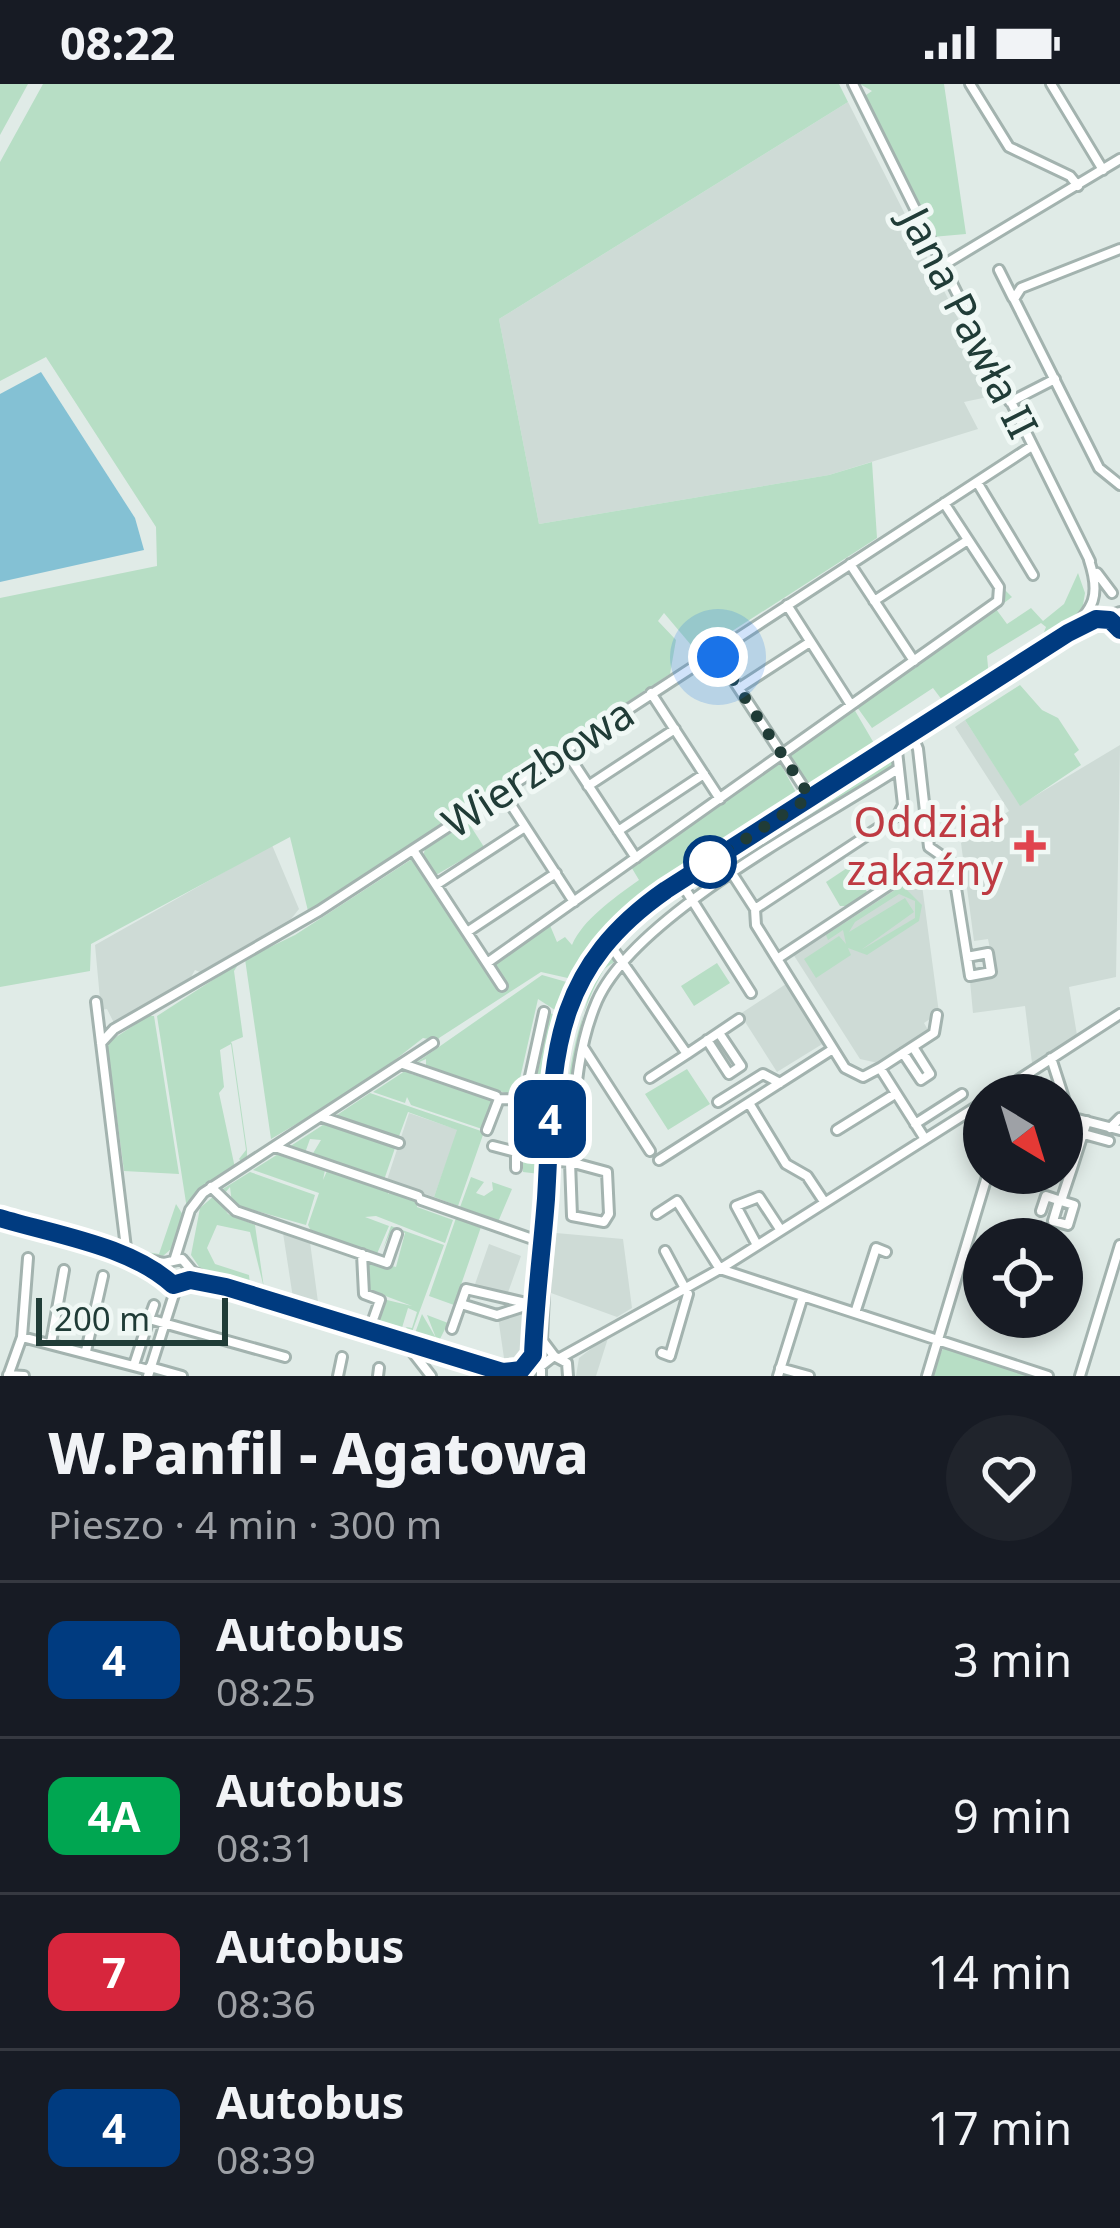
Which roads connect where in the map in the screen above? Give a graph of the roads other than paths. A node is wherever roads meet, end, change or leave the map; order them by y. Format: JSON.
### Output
{"nodes":[{"id":1,"x":853,"y":84,"type":"edge"},
{"id":2,"x":970,"y":84,"type":"edge"},
{"id":3,"x":1051,"y":84,"type":"edge"},
{"id":4,"x":1120,"y":159,"type":"edge"},
{"id":5,"x":1103,"y":170,"type":"junction"},
{"id":6,"x":1078,"y":186,"type":"junction"},
{"id":7,"x":1120,"y":249,"type":"edge"},
{"id":8,"x":940,"y":267,"type":"junction"},
{"id":9,"x":999,"y":270,"type":"dead end"},
{"id":10,"x":1014,"y":299,"type":"junction"},
{"id":11,"x":1055,"y":379,"type":"junction"},
{"id":12,"x":1010,"y":402,"type":"junction"},
{"id":13,"x":1032,"y":446,"type":"junction"},
{"id":14,"x":977,"y":482,"type":"junction"},
{"id":15,"x":1120,"y":485,"type":"edge"},
{"id":16,"x":944,"y":503,"type":"junction"},
{"id":17,"x":968,"y":541,"type":"junction"},
{"id":18,"x":1089,"y":560,"type":"junction"},
{"id":19,"x":850,"y":564,"type":"junction"},
{"id":20,"x":1033,"y":575,"type":"dead end"},
{"id":21,"x":1117,"y":595,"type":"edge"},
{"id":22,"x":874,"y":601,"type":"junction"},
{"id":23,"x":1095,"y":601,"type":"junction"},
{"id":24,"x":787,"y":605,"type":"junction"},
{"id":25,"x":1120,"y":612,"type":"edge"},
{"id":26,"x":1110,"y":622,"type":"edge"},
{"id":27,"x":1068,"y":633,"type":"junction"},
{"id":28,"x":810,"y":642,"type":"junction"},
{"id":29,"x":715,"y":652,"type":"junction"},
{"id":30,"x":914,"y":661,"type":"junction"},
{"id":31,"x":739,"y":688,"type":"junction"},
{"id":32,"x":651,"y":693,"type":"junction"},
{"id":33,"x":852,"y":705,"type":"junction"},
{"id":34,"x":675,"y":730,"type":"junction"},
{"id":35,"x":910,"y":732,"type":"junction"},
{"id":36,"x":896,"y":742,"type":"junction"},
{"id":37,"x":565,"y":750,"type":"junction"},
{"id":38,"x":782,"y":755,"type":"junction"},
{"id":39,"x":898,"y":769,"type":"junction"},
{"id":40,"x":704,"y":775,"type":"junction"},
{"id":41,"x":589,"y":786,"type":"junction"},
{"id":42,"x":502,"y":791,"type":"junction"},
{"id":43,"x":810,"y":797,"type":"junction"},
{"id":44,"x":720,"y":799,"type":"junction"},
{"id":45,"x":525,"y":826,"type":"junction"},
{"id":46,"x":618,"y":831,"type":"junction"},
{"id":47,"x":412,"y":850,"type":"junction"},
{"id":48,"x":636,"y":858,"type":"junction"},
{"id":49,"x":915,"y":868,"type":"dead end"},
{"id":50,"x":556,"y":873,"type":"junction"},
{"id":51,"x":733,"y":875,"type":"junction"},
{"id":52,"x":680,"y":881,"type":"junction"},
{"id":53,"x":436,"y":885,"type":"junction"},
{"id":54,"x":692,"y":901,"type":"junction"},
{"id":55,"x":574,"y":902,"type":"junction"},
{"id":56,"x":755,"y":909,"type":"junction"},
{"id":57,"x":466,"y":932,"type":"junction"},
{"id":58,"x":606,"y":939,"type":"junction"},
{"id":59,"x":967,"y":957,"type":"dead end"},
{"id":60,"x":623,"y":959,"type":"junction"},
{"id":61,"x":777,"y":959,"type":"junction"},
{"id":62,"x":487,"y":963,"type":"junction"},
{"id":63,"x":502,"y":986,"type":"dead end"},
{"id":64,"x":751,"y":993,"type":"dead end"},
{"id":65,"x":96,"y":1002,"type":"dead end"},
{"id":66,"x":544,"y":1012,"type":"dead end"},
{"id":67,"x":1120,"y":1014,"type":"edge"},
{"id":68,"x":937,"y":1015,"type":"dead end"},
{"id":69,"x":739,"y":1019,"type":"dead end"},
{"id":70,"x":718,"y":1033,"type":"junction"},
{"id":71,"x":707,"y":1040,"type":"junction"},
{"id":72,"x":100,"y":1043,"type":"junction"},
{"id":73,"x":433,"y":1043,"type":"dead end"},
{"id":74,"x":582,"y":1046,"type":"junction"},
{"id":75,"x":833,"y":1049,"type":"junction"},
{"id":76,"x":687,"y":1054,"type":"junction"},
{"id":77,"x":1051,"y":1058,"type":"junction"},
{"id":78,"x":402,"y":1063,"type":"junction"},
{"id":79,"x":880,"y":1068,"type":"junction"},
{"id":80,"x":1027,"y":1074,"type":"edge"},
{"id":81,"x":1055,"y":1074,"type":"edge"},
{"id":82,"x":650,"y":1078,"type":"dead end"},
{"id":83,"x":780,"y":1083,"type":"junction"},
{"id":84,"x":896,"y":1094,"type":"junction"},
{"id":85,"x":962,"y":1094,"type":"dead end"},
{"id":86,"x":496,"y":1096,"type":"dead end"},
{"id":87,"x":520,"y":1099,"type":"junction"},
{"id":88,"x":550,"y":1100,"type":"junction"},
{"id":89,"x":718,"y":1102,"type":"dead end"},
{"id":90,"x":748,"y":1103,"type":"junction"},
{"id":91,"x":963,"y":1115,"type":"edge"},
{"id":92,"x":321,"y":1116,"type":"junction"},
{"id":93,"x":1120,"y":1118,"type":"edge"},
{"id":94,"x":1083,"y":1120,"type":"edge"},
{"id":95,"x":1087,"y":1121,"type":"junction"},
{"id":96,"x":915,"y":1124,"type":"junction"},
{"id":97,"x":1115,"y":1129,"type":"edge"},
{"id":98,"x":487,"y":1130,"type":"dead end"},
{"id":99,"x":837,"y":1130,"type":"dead end"},
{"id":100,"x":1083,"y":1133,"type":"joint"},
{"id":101,"x":925,"y":1139,"type":"junction"},
{"id":102,"x":1109,"y":1141,"type":"dead end"},
{"id":103,"x":399,"y":1143,"type":"dead end"},
{"id":104,"x":493,"y":1146,"type":"dead end"},
{"id":105,"x":274,"y":1147,"type":"junction"},
{"id":106,"x":650,"y":1151,"type":"dead end"},
{"id":107,"x":516,"y":1152,"type":"junction"},
{"id":108,"x":548,"y":1160,"type":"junction"},
{"id":109,"x":659,"y":1160,"type":"dead end"},
{"id":110,"x":570,"y":1162,"type":"junction"},
{"id":111,"x":516,"y":1168,"type":"dead end"},
{"id":112,"x":211,"y":1187,"type":"junction"},
{"id":113,"x":982,"y":1194,"type":"edge"},
{"id":114,"x":1061,"y":1194,"type":"edge"},
{"id":115,"x":824,"y":1200,"type":"junction"},
{"id":116,"x":1041,"y":1211,"type":"dead end"},
{"id":117,"x":657,"y":1214,"type":"dead end"},
{"id":118,"x":0,"y":1217,"type":"edge"},
{"id":119,"x":780,"y":1229,"type":"junction"},
{"id":120,"x":398,"y":1234,"type":"dead end"},
{"id":121,"x":544,"y":1243,"type":"junction"},
{"id":122,"x":757,"y":1245,"type":"junction"},
{"id":123,"x":1120,"y":1245,"type":"edge"},
{"id":124,"x":665,"y":1251,"type":"dead end"},
{"id":125,"x":886,"y":1252,"type":"dead end"},
{"id":126,"x":362,"y":1254,"type":"junction"},
{"id":127,"x":129,"y":1257,"type":"junction"},
{"id":128,"x":28,"y":1258,"type":"dead end"},
{"id":129,"x":1117,"y":1264,"type":"edge"},
{"id":130,"x":720,"y":1269,"type":"junction"},
{"id":131,"x":64,"y":1270,"type":"dead end"},
{"id":132,"x":175,"y":1272,"type":"junction"},
{"id":133,"x":103,"y":1276,"type":"dead end"},
{"id":134,"x":688,"y":1286,"type":"junction"},
{"id":135,"x":226,"y":1287,"type":"junction"},
{"id":136,"x":803,"y":1296,"type":"junction"},
{"id":137,"x":538,"y":1303,"type":"junction"},
{"id":138,"x":461,"y":1304,"type":"junction"},
{"id":139,"x":154,"y":1305,"type":"dead end"},
{"id":140,"x":855,"y":1312,"type":"junction"},
{"id":141,"x":374,"y":1317,"type":"dead end"},
{"id":142,"x":149,"y":1319,"type":"junction"},
{"id":143,"x":164,"y":1323,"type":"junction"},
{"id":144,"x":452,"y":1329,"type":"dead end"},
{"id":145,"x":533,"y":1336,"type":"junction"},
{"id":146,"x":22,"y":1337,"type":"junction"},
{"id":147,"x":401,"y":1340,"type":"junction"},
{"id":148,"x":938,"y":1340,"type":"junction"},
{"id":149,"x":51,"y":1343,"type":"junction"},
{"id":150,"x":582,"y":1347,"type":"junction"},
{"id":151,"x":429,"y":1349,"type":"junction"},
{"id":152,"x":86,"y":1351,"type":"junction"},
{"id":153,"x":662,"y":1353,"type":"dead end"},
{"id":154,"x":447,"y":1355,"type":"junction"},
{"id":155,"x":285,"y":1357,"type":"dead end"},
{"id":156,"x":342,"y":1357,"type":"dead end"},
{"id":157,"x":557,"y":1357,"type":"junction"},
{"id":158,"x":424,"y":1362,"type":"junction"},
{"id":159,"x":134,"y":1365,"type":"junction"},
{"id":160,"x":542,"y":1368,"type":"edge"},
{"id":161,"x":149,"y":1371,"type":"edge"},
{"id":162,"x":779,"y":1372,"type":"edge"},
{"id":163,"x":569,"y":1373,"type":"edge"},
{"id":164,"x":434,"y":1375,"type":"edge"},
{"id":165,"x":520,"y":1375,"type":"edge"},
{"id":166,"x":8,"y":1376,"type":"edge"},
{"id":167,"x":24,"y":1376,"type":"edge"},
{"id":168,"x":182,"y":1376,"type":"edge"},
{"id":169,"x":338,"y":1376,"type":"edge"},
{"id":170,"x":809,"y":1376,"type":"edge"},
{"id":171,"x":926,"y":1376,"type":"edge"},
{"id":172,"x":1048,"y":1376,"type":"edge"},
{"id":173,"x":1081,"y":1376,"type":"edge"}],
"edges":[{"from":1,"to":8,"type":"street","name":"Jana Pawła II"},
{"from":2,"to":6,"type":"street"},
{"from":3,"to":5,"type":"street"},
{"from":4,"to":5,"type":"street"},
{"from":5,"to":6,"type":"street"},
{"from":6,"to":8,"type":"street"},
{"from":7,"to":10,"type":"street"},
{"from":8,"to":12,"type":"street","name":"Jana Pawła II"},
{"from":9,"to":10,"type":"street"},
{"from":10,"to":11,"type":"street"},
{"from":11,"to":12,"type":"street"},
{"from":11,"to":15,"type":"street"},
{"from":12,"to":13,"type":"street","name":"Jana Pawła II"},
{"from":13,"to":14,"type":"street","name":"Wierzbowa"},
{"from":13,"to":18,"type":"street","name":"Jana Pawła II"},
{"from":14,"to":16,"type":"street","name":"Wierzbowa"},
{"from":14,"to":20,"type":"street","name":"Jana Pawła II"},
{"from":16,"to":17,"type":"street"},
{"from":16,"to":19,"type":"street","name":"Wierzbowa"},
{"from":17,"to":22,"type":"street"},
{"from":17,"to":30,"type":"street"},
{"from":18,"to":21,"type":"street","name":"Jana Pawła II"},
{"from":18,"to":23,"type":"street","name":"Jana Pawła II"},
{"from":19,"to":22,"type":"street"},
{"from":19,"to":24,"type":"street","name":"Wierzbowa"},
{"from":21,"to":23,"type":"street"},
{"from":22,"to":30,"type":"street"},
{"from":23,"to":26,"type":"street","name":"Jana Pawła II"},
{"from":23,"to":27,"type":"street"},
{"from":24,"to":28,"type":"street"},
{"from":24,"to":29,"type":"street","name":"Wierzbowa"},
{"from":25,"to":26,"type":"street"},
{"from":26,"to":27,"type":"street"},
{"from":27,"to":35,"type":"street"},
{"from":28,"to":31,"type":"street"},
{"from":28,"to":33,"type":"street"},
{"from":29,"to":31,"type":"street"},
{"from":29,"to":32,"type":"street","name":"Wierzbowa"},
{"from":30,"to":33,"type":"street"},
{"from":31,"to":38,"type":"street"},
{"from":32,"to":34,"type":"street"},
{"from":32,"to":37,"type":"street","name":"Wierzbowa"},
{"from":33,"to":38,"type":"street"},
{"from":34,"to":40,"type":"street"},
{"from":34,"to":41,"type":"street"},
{"from":35,"to":36,"type":"street"},
{"from":35,"to":59,"type":"street"},
{"from":36,"to":39,"type":"street"},
{"from":36,"to":43,"type":"street"},
{"from":37,"to":41,"type":"street"},
{"from":37,"to":42,"type":"street","name":"Wierzbowa"},
{"from":38,"to":43,"type":"street"},
{"from":38,"to":44,"type":"street"},
{"from":39,"to":51,"type":"street"},
{"from":39,"to":56,"type":"street"},
{"from":40,"to":44,"type":"street"},
{"from":40,"to":46,"type":"street"},
{"from":41,"to":46,"type":"street"},
{"from":42,"to":45,"type":"street"},
{"from":42,"to":47,"type":"street","name":"Wierzbowa"},
{"from":43,"to":52,"type":"street"},
{"from":44,"to":48,"type":"street"},
{"from":45,"to":50,"type":"street"},
{"from":45,"to":53,"type":"street"},
{"from":46,"to":48,"type":"street"},
{"from":47,"to":53,"type":"street"},
{"from":47,"to":72,"type":"street","name":"Wierzbowa"},
{"from":48,"to":55,"type":"street"},
{"from":49,"to":61,"type":"street"},
{"from":50,"to":55,"type":"street"},
{"from":50,"to":57,"type":"street"},
{"from":51,"to":54,"type":"street"},
{"from":51,"to":56,"type":"street"},
{"from":52,"to":54,"type":"street"},
{"from":52,"to":58,"type":"street"},
{"from":53,"to":57,"type":"street"},
{"from":54,"to":60,"type":"street"},
{"from":54,"to":64,"type":"street"},
{"from":55,"to":62,"type":"street"},
{"from":56,"to":61,"type":"street"},
{"from":57,"to":62,"type":"street"},
{"from":58,"to":60,"type":"street"},
{"from":58,"to":88,"type":"street"},
{"from":60,"to":74,"type":"street"},
{"from":60,"to":76,"type":"street"},
{"from":61,"to":75,"type":"street"},
{"from":62,"to":63,"type":"street"},
{"from":65,"to":72,"type":"street"},
{"from":66,"to":87,"type":"street"},
{"from":67,"to":77,"type":"street"},
{"from":68,"to":79,"type":"street"},
{"from":69,"to":70,"type":"street"},
{"from":70,"to":71,"type":"street"},
{"from":70,"to":71,"type":"street"},
{"from":71,"to":76,"type":"street"},
{"from":72,"to":127,"type":"street"},
{"from":73,"to":78,"type":"street"},
{"from":74,"to":106,"type":"street"},
{"from":74,"to":110,"type":"street"},
{"from":75,"to":79,"type":"street"},
{"from":75,"to":83,"type":"street"},
{"from":76,"to":82,"type":"street"},
{"from":77,"to":80,"type":"street"},
{"from":77,"to":81,"type":"street"},
{"from":78,"to":86,"type":"street"},
{"from":78,"to":92,"type":"street"},
{"from":79,"to":84,"type":"street"},
{"from":83,"to":89,"type":"street"},
{"from":83,"to":90,"type":"street"},
{"from":84,"to":96,"type":"street"},
{"from":84,"to":99,"type":"street"},
{"from":85,"to":96,"type":"street"},
{"from":87,"to":88,"type":"street"},
{"from":87,"to":98,"type":"street"},
{"from":87,"to":107,"type":"street"},
{"from":88,"to":108,"type":"street"},
{"from":90,"to":109,"type":"street"},
{"from":90,"to":115,"type":"street"},
{"from":91,"to":101,"type":"street"},
{"from":92,"to":103,"type":"street"},
{"from":92,"to":105,"type":"street"},
{"from":93,"to":97,"type":"street"},
{"from":94,"to":95,"type":"street"},
{"from":95,"to":97,"type":"street"},
{"from":95,"to":100,"type":"street"},
{"from":96,"to":101,"type":"street"},
{"from":100,"to":102,"type":"street"},
{"from":101,"to":115,"type":"street"},
{"from":104,"to":107,"type":"street"},
{"from":105,"to":112,"type":"street"},
{"from":105,"to":121,"type":"street"},
{"from":107,"to":111,"type":"street"},
{"from":108,"to":110,"type":"street"},
{"from":108,"to":121,"type":"street"},
{"from":110,"to":110,"type":"street"},
{"from":112,"to":126,"type":"street"},
{"from":112,"to":132,"type":"street"},
{"from":113,"to":148,"type":"street"},
{"from":114,"to":116,"type":"street"},
{"from":115,"to":119,"type":"street"},
{"from":117,"to":130,"type":"street"},
{"from":118,"to":127,"type":"street"},
{"from":119,"to":122,"type":"street"},
{"from":119,"to":122,"type":"street"},
{"from":120,"to":126,"type":"street"},
{"from":121,"to":137,"type":"street"},
{"from":122,"to":130,"type":"street"},
{"from":123,"to":129,"type":"street"},
{"from":124,"to":134,"type":"street"},
{"from":125,"to":140,"type":"street"},
{"from":126,"to":141,"type":"street"},
{"from":127,"to":132,"type":"street"},
{"from":128,"to":146,"type":"street"},
{"from":129,"to":173,"type":"street"},
{"from":130,"to":134,"type":"street"},
{"from":130,"to":136,"type":"street"},
{"from":131,"to":149,"type":"street"},
{"from":132,"to":135,"type":"street"},
{"from":132,"to":135,"type":"street"},
{"from":132,"to":143,"type":"street"},
{"from":133,"to":152,"type":"street"},
{"from":134,"to":150,"type":"street"},
{"from":134,"to":153,"type":"street"},
{"from":135,"to":147,"type":"street"},
{"from":136,"to":140,"type":"street"},
{"from":136,"to":162,"type":"street"},
{"from":137,"to":138,"type":"street"},
{"from":137,"to":138,"type":"street"},
{"from":137,"to":145,"type":"street"},
{"from":137,"to":157,"type":"street"},
{"from":138,"to":144,"type":"street"},
{"from":139,"to":142,"type":"street"},
{"from":140,"to":148,"type":"street"},
{"from":142,"to":143,"type":"street"},
{"from":142,"to":159,"type":"street"},
{"from":143,"to":155,"type":"street"},
{"from":143,"to":161,"type":"street"},
{"from":145,"to":160,"type":"street"},
{"from":145,"to":165,"type":"street"},
{"from":146,"to":149,"type":"street"},
{"from":146,"to":166,"type":"street"},
{"from":147,"to":151,"type":"street"},
{"from":147,"to":158,"type":"street"},
{"from":148,"to":171,"type":"street"},
{"from":148,"to":172,"type":"street"},
{"from":149,"to":152,"type":"street"},
{"from":150,"to":157,"type":"street"},
{"from":150,"to":163,"type":"street"},
{"from":151,"to":154,"type":"street"},
{"from":151,"to":158,"type":"street"},
{"from":151,"to":164,"type":"street"},
{"from":152,"to":159,"type":"street"},
{"from":154,"to":164,"type":"street"},
{"from":154,"to":165,"type":"street"},
{"from":156,"to":169,"type":"street"},
{"from":157,"to":160,"type":"street"},
{"from":157,"to":163,"type":"street"},
{"from":158,"to":164,"type":"street"},
{"from":159,"to":161,"type":"street"},
{"from":160,"to":165,"type":"street"},
{"from":161,"to":168,"type":"street"},
{"from":162,"to":170,"type":"street"},
{"from":166,"to":167,"type":"street"}]}
